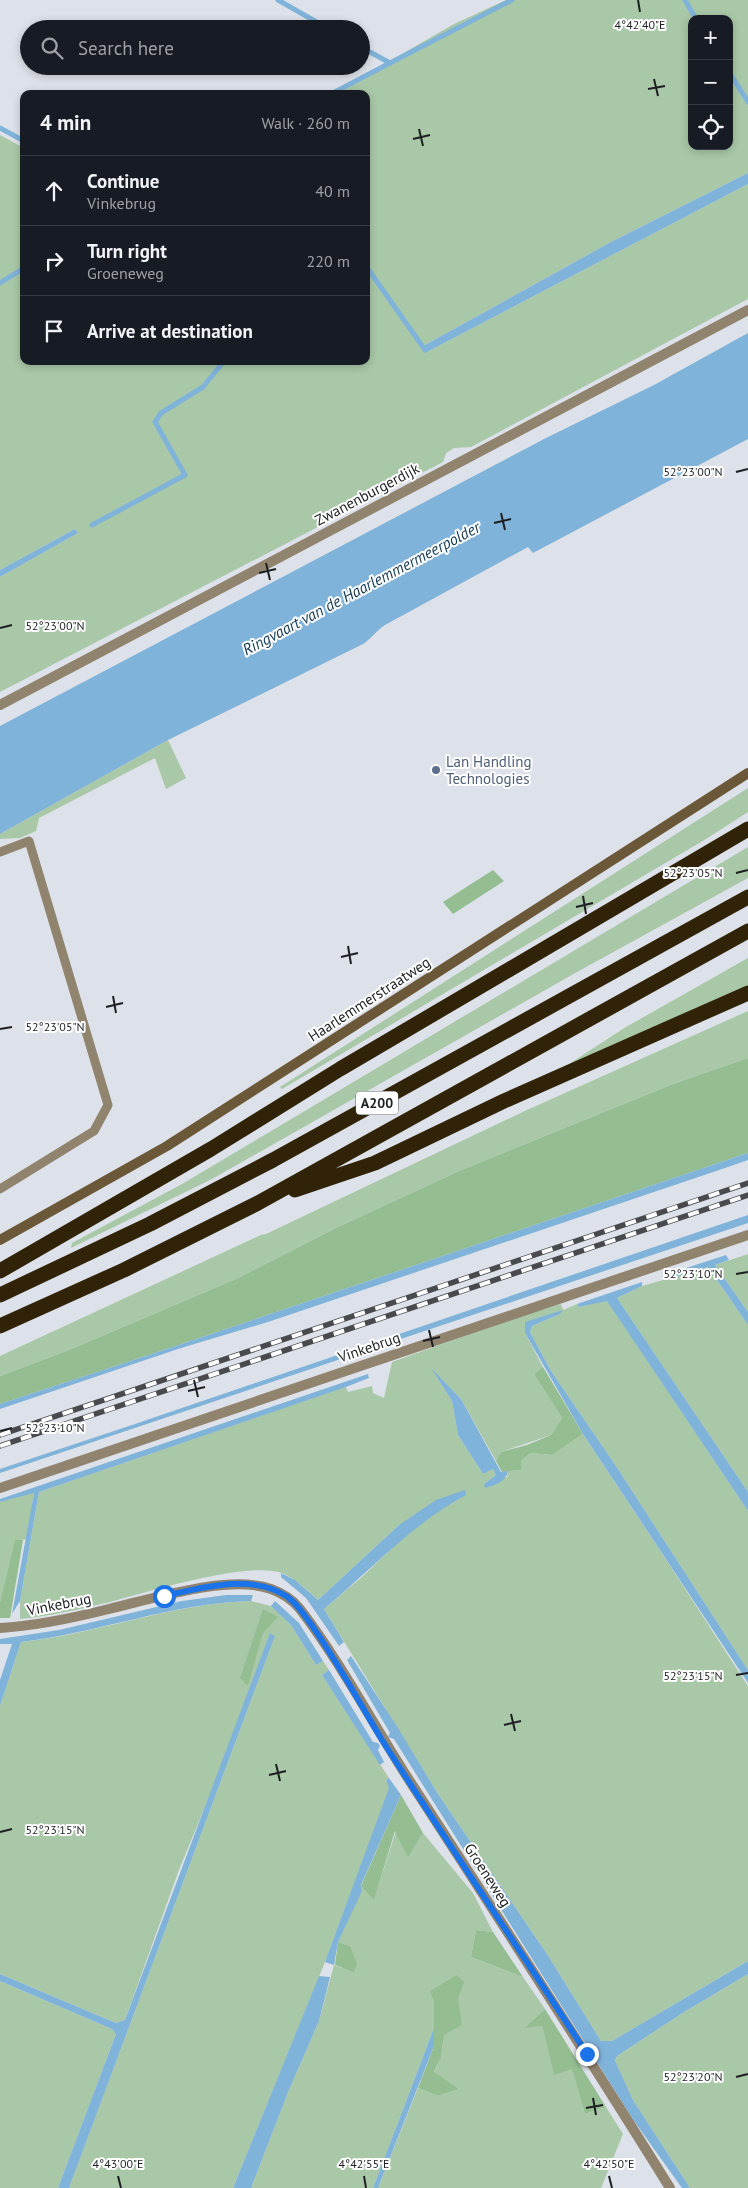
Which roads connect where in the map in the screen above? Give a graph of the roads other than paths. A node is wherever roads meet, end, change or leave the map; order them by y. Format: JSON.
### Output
{"nodes":[{"id":1,"x":748,"y":310,"type":"edge"},
{"id":2,"x":0,"y":705,"type":"edge"},
{"id":3,"x":748,"y":773,"type":"edge"},
{"id":4,"x":748,"y":829,"type":"edge"},
{"id":5,"x":0,"y":852,"type":"edge"},
{"id":6,"x":748,"y":897,"type":"edge"},
{"id":7,"x":748,"y":931,"type":"edge"},
{"id":8,"x":748,"y":993,"type":"edge"},
{"id":9,"x":0,"y":1189,"type":"edge"},
{"id":10,"x":258,"y":1203,"type":"junction"},
{"id":11,"x":748,"y":1235,"type":"edge"},
{"id":12,"x":0,"y":1240,"type":"edge"},
{"id":13,"x":0,"y":1271,"type":"edge"},
{"id":14,"x":0,"y":1296,"type":"edge"},
{"id":15,"x":0,"y":1326,"type":"edge"},
{"id":16,"x":0,"y":1488,"type":"edge"},
{"id":17,"x":271,"y":1589,"type":"joint"},
{"id":18,"x":0,"y":1628,"type":"edge"},
{"id":19,"x":670,"y":2188,"type":"edge"}],
"edges":[{"from":1,"to":2,"type":"street","name":"Zwanenburgerdijk"},
{"from":3,"to":12,"type":"main road","name":"Haarlemmerstraatweg"},
{"from":4,"to":13,"type":"highway"},
{"from":5,"to":9,"type":"lane"},
{"from":6,"to":14,"type":"highway","number":"A200"},
{"from":7,"to":10,"type":"highway","number":"A200"},
{"from":8,"to":10,"type":"highway","number":"A200"},
{"from":10,"to":15,"type":"highway","number":"A200"},
{"from":11,"to":16,"type":"street","name":"Vinkebrug"},
{"from":17,"to":18,"type":"street","name":"Vinkebrug"},
{"from":17,"to":19,"type":"street","name":"Groeneweg"}]}
